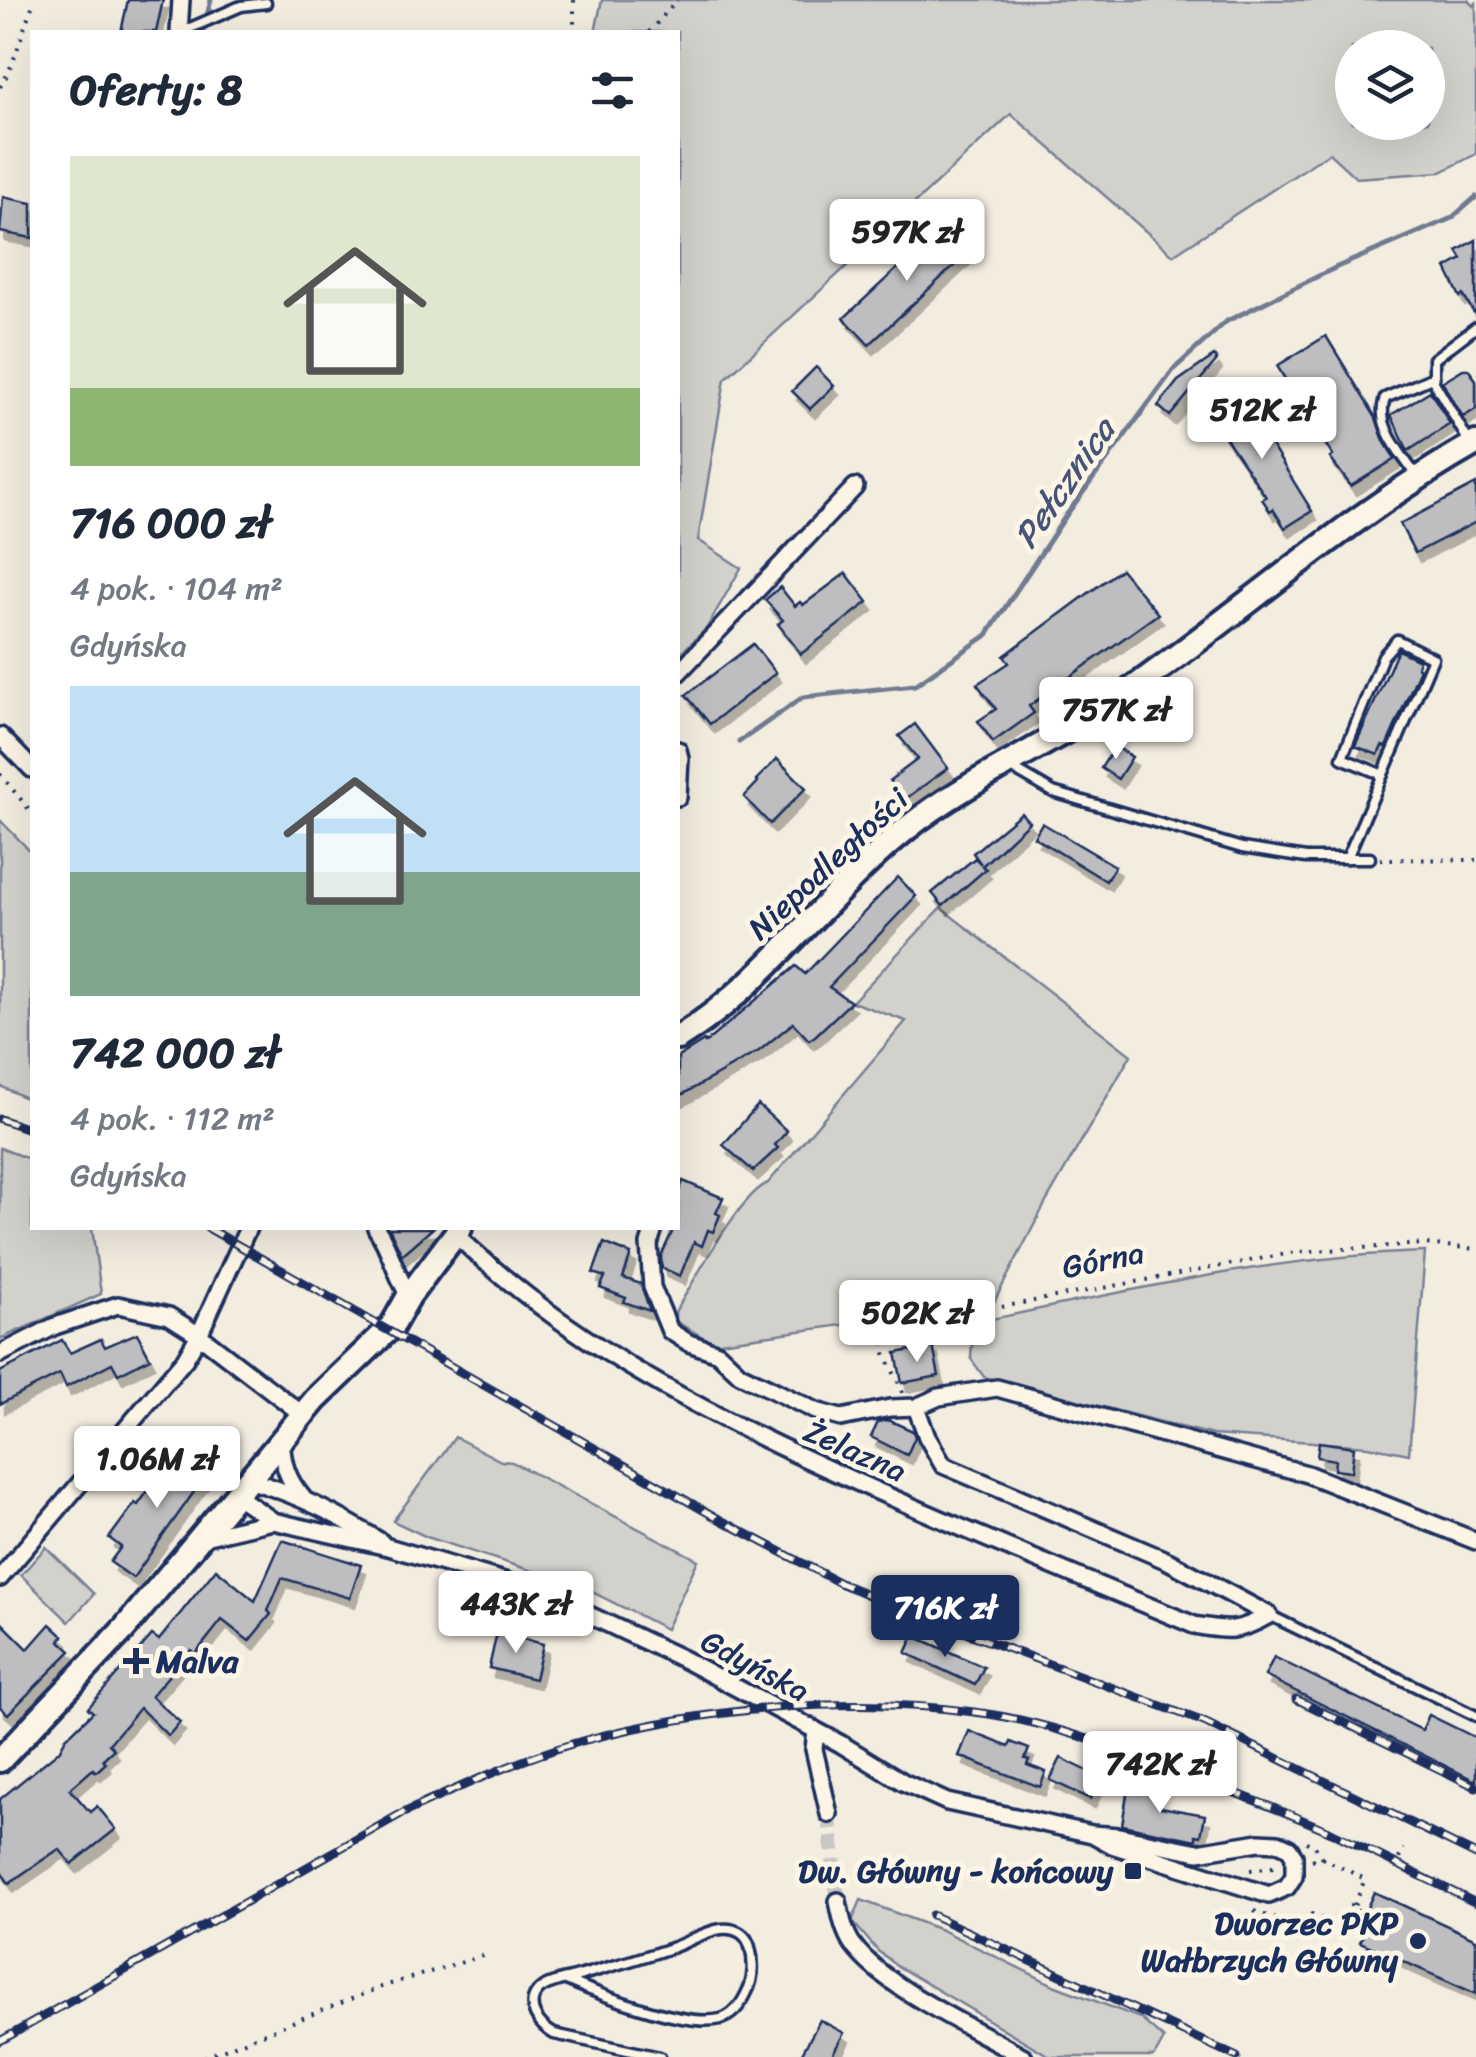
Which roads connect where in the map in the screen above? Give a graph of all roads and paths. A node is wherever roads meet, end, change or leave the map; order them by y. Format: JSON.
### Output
{"nodes":[{"id":1,"x":35,"y":0,"type":"edge"},
{"id":2,"x":181,"y":0,"type":"edge"},
{"id":3,"x":574,"y":0,"type":"edge"},
{"id":4,"x":677,"y":0,"type":"edge"},
{"id":5,"x":266,"y":3,"type":"dead end"},
{"id":6,"x":180,"y":30,"type":"edge"},
{"id":7,"x":184,"y":30,"type":"edge"},
{"id":8,"x":574,"y":30,"type":"edge"},
{"id":9,"x":651,"y":30,"type":"edge"},
{"id":10,"x":0,"y":87,"type":"edge"},
{"id":11,"x":1476,"y":327,"type":"edge"},
{"id":12,"x":1434,"y":376,"type":"junction"},
{"id":13,"x":1474,"y":444,"type":"edge"},
{"id":14,"x":1418,"y":477,"type":"junction"},
{"id":15,"x":854,"y":486,"type":"dead end"},
{"id":16,"x":680,"y":671,"type":"edge"},
{"id":17,"x":0,"y":736,"type":"edge"},
{"id":18,"x":1006,"y":765,"type":"junction"},
{"id":19,"x":30,"y":766,"type":"edge"},
{"id":20,"x":0,"y":774,"type":"edge"},
{"id":21,"x":1383,"y":775,"type":"junction"},
{"id":22,"x":30,"y":811,"type":"edge"},
{"id":23,"x":1348,"y":858,"type":"junction"},
{"id":24,"x":1370,"y":858,"type":"joint"},
{"id":25,"x":1476,"y":860,"type":"edge"},
{"id":26,"x":680,"y":1037,"type":"edge"},
{"id":27,"x":247,"y":1230,"type":"edge"},
{"id":28,"x":377,"y":1230,"type":"edge"},
{"id":29,"x":653,"y":1230,"type":"edge"},
{"id":30,"x":458,"y":1231,"type":"edge"},
{"id":31,"x":1476,"y":1248,"type":"edge"},
{"id":32,"x":409,"y":1296,"type":"junction"},
{"id":33,"x":199,"y":1335,"type":"junction"},
{"id":34,"x":0,"y":1354,"type":"edge"},
{"id":35,"x":916,"y":1408,"type":"junction"},
{"id":36,"x":302,"y":1414,"type":"junction"},
{"id":37,"x":281,"y":1440,"type":"junction"},
{"id":38,"x":242,"y":1488,"type":"junction"},
{"id":39,"x":305,"y":1501,"type":"junction"},
{"id":40,"x":273,"y":1522,"type":"junction"},
{"id":41,"x":200,"y":1538,"type":"junction"},
{"id":42,"x":1476,"y":1541,"type":"edge"},
{"id":43,"x":388,"y":1547,"type":"junction"},
{"id":44,"x":0,"y":1578,"type":"edge"},
{"id":45,"x":1269,"y":1615,"type":"junction"},
{"id":46,"x":1476,"y":1716,"type":"edge"},
{"id":47,"x":816,"y":1730,"type":"junction"},
{"id":48,"x":0,"y":1760,"type":"edge"},
{"id":49,"x":829,"y":1814,"type":"tunnel mouth"},
{"id":50,"x":1094,"y":1834,"type":"junction"},
{"id":51,"x":1404,"y":1849,"type":"dead end"},
{"id":52,"x":1322,"y":1858,"type":"dead end"},
{"id":53,"x":1394,"y":1868,"type":"dead end"},
{"id":54,"x":838,"y":1901,"type":"tunnel mouth"},
{"id":55,"x":1350,"y":1901,"type":"dead end"},
{"id":56,"x":1352,"y":1909,"type":"junction"},
{"id":57,"x":1254,"y":1911,"type":"dead end"},
{"id":58,"x":1364,"y":1914,"type":"dead end"},
{"id":59,"x":488,"y":1954,"type":"dead end"},
{"id":60,"x":566,"y":1980,"type":"junction"},
{"id":61,"x":204,"y":2057,"type":"edge"},
{"id":62,"x":660,"y":2057,"type":"edge"},
{"id":63,"x":1024,"y":2057,"type":"edge"}],
"edges":[{"from":1,"to":10,"type":"path"},
{"from":2,"to":6,"type":"street"},
{"from":3,"to":8,"type":"path"},
{"from":4,"to":9,"type":"path"},
{"from":5,"to":7,"type":"lane"},
{"from":11,"to":12,"type":"lane"},
{"from":12,"to":13,"type":"lane"},
{"from":12,"to":14,"type":"lane"},
{"from":13,"to":14,"type":"main road","name":"Niepodległości"},
{"from":14,"to":18,"type":"main road","name":"Niepodległości"},
{"from":15,"to":16,"type":"street"},
{"from":17,"to":19,"type":"street"},
{"from":18,"to":23,"type":"lane"},
{"from":18,"to":26,"type":"main road","name":"Niepodległości"},
{"from":20,"to":22,"type":"path"},
{"from":21,"to":21,"type":"lane"},
{"from":21,"to":23,"type":"lane"},
{"from":23,"to":24,"type":"lane"},
{"from":24,"to":25,"type":"path"},
{"from":27,"to":33,"type":"street"},
{"from":28,"to":32,"type":"street"},
{"from":29,"to":35,"type":"street"},
{"from":30,"to":32,"type":"main road"},
{"from":30,"to":45,"type":"street","name":"Żelazna"},
{"from":31,"to":35,"type":"path","name":"Górna"},
{"from":32,"to":36,"type":"main road"},
{"from":33,"to":34,"type":"street"},
{"from":33,"to":36,"type":"street"},
{"from":33,"to":44,"type":"street"},
{"from":35,"to":42,"type":"street","name":"Żelazna"},
{"from":35,"to":45,"type":"street"},
{"from":36,"to":37,"type":"main road"},
{"from":37,"to":38,"type":"main road"},
{"from":37,"to":39,"type":"street"},
{"from":38,"to":39,"type":"street","name":"Gdyńska"},
{"from":38,"to":40,"type":"street","name":"Gdyńska"},
{"from":38,"to":41,"type":"main road"},
{"from":39,"to":43,"type":"street","name":"Gdyńska"},
{"from":40,"to":41,"type":"street","name":"Gdyńska"},
{"from":40,"to":43,"type":"street","name":"Gdyńska"},
{"from":41,"to":48,"type":"main road"},
{"from":43,"to":47,"type":"street","name":"Gdyńska"},
{"from":45,"to":46,"type":"lane"},
{"from":47,"to":49,"type":"street"},
{"from":47,"to":50,"type":"street","name":"Gdyńska"},
{"from":50,"to":50,"type":"street","name":"Gdyńska"},
{"from":51,"to":53,"type":"path"},
{"from":52,"to":56,"type":"path"},
{"from":54,"to":63,"type":"street"},
{"from":55,"to":56,"type":"path"},
{"from":56,"to":57,"type":"path"},
{"from":56,"to":58,"type":"path"},
{"from":59,"to":61,"type":"path"},
{"from":60,"to":60,"type":"lane"},
{"from":60,"to":62,"type":"lane"}]}
